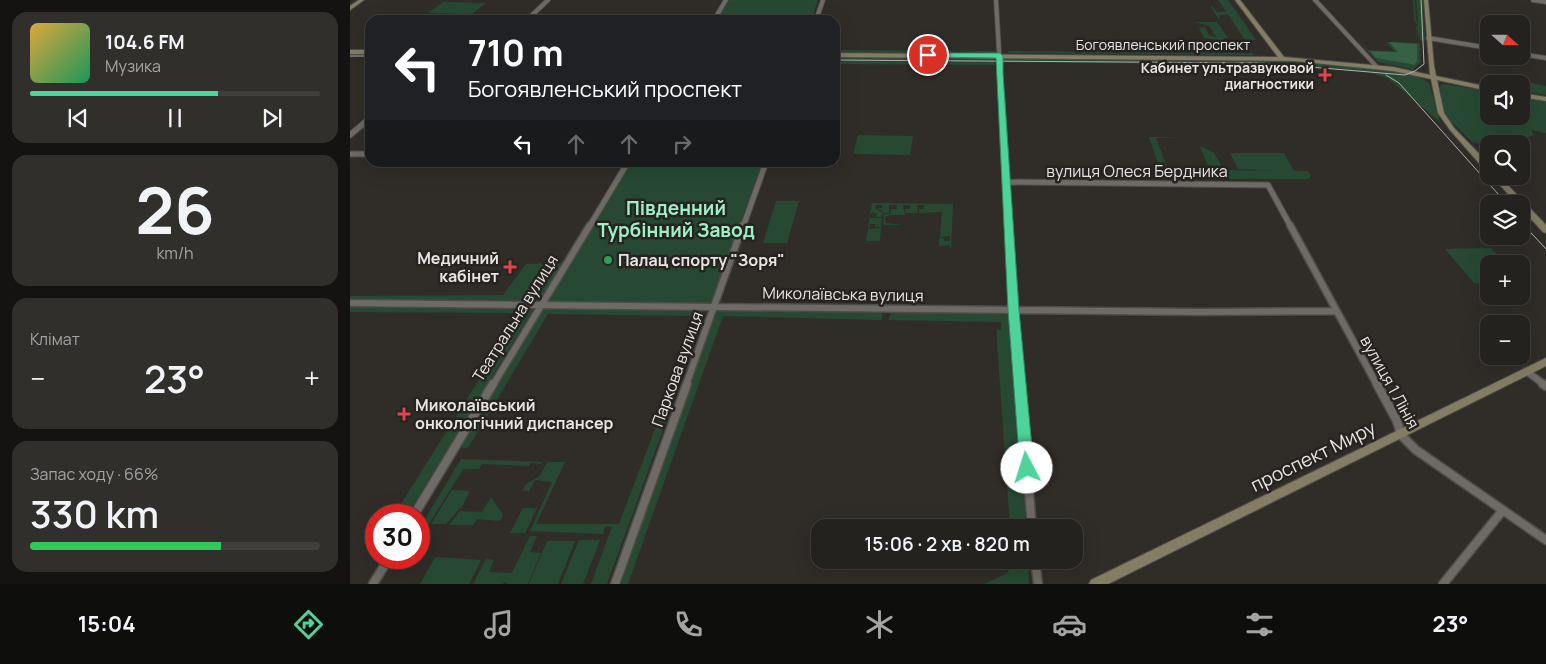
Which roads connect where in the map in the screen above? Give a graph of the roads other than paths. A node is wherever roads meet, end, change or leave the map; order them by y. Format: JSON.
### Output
{"nodes":[{"id":1,"x":362,"y":0,"type":"edge"},
{"id":2,"x":548,"y":0,"type":"edge"},
{"id":3,"x":726,"y":0,"type":"edge"},
{"id":4,"x":823,"y":0,"type":"edge"},
{"id":5,"x":996,"y":0,"type":"edge"},
{"id":6,"x":1237,"y":0,"type":"edge"},
{"id":7,"x":1315,"y":0,"type":"edge"},
{"id":8,"x":1426,"y":0,"type":"edge"},
{"id":9,"x":1533,"y":0,"type":"edge"},
{"id":10,"x":1546,"y":2,"type":"edge"},
{"id":11,"x":350,"y":8,"type":"edge"},
{"id":12,"x":532,"y":15,"type":"edge"},
{"id":13,"x":717,"y":15,"type":"edge"},
{"id":14,"x":818,"y":15,"type":"edge"},
{"id":15,"x":1428,"y":38,"type":"junction"},
{"id":16,"x":1270,"y":42,"type":"junction"},
{"id":17,"x":1480,"y":47,"type":"edge"},
{"id":18,"x":350,"y":52,"type":"edge"},
{"id":19,"x":365,"y":52,"type":"edge"},
{"id":20,"x":840,"y":55,"type":"edge"},
{"id":21,"x":1530,"y":55,"type":"edge"},
{"id":22,"x":1000,"y":56,"type":"junction"},
{"id":23,"x":1282,"y":58,"type":"junction"},
{"id":24,"x":1546,"y":58,"type":"edge"},
{"id":25,"x":1300,"y":59,"type":"junction"},
{"id":26,"x":1377,"y":67,"type":"junction"},
{"id":27,"x":1433,"y":77,"type":"junction"},
{"id":28,"x":1480,"y":87,"type":"edge"},
{"id":29,"x":1530,"y":96,"type":"edge"},
{"id":30,"x":1546,"y":99,"type":"edge"},
{"id":31,"x":365,"y":122,"type":"edge"},
{"id":32,"x":350,"y":134,"type":"edge"},
{"id":33,"x":350,"y":154,"type":"edge"},
{"id":34,"x":365,"y":154,"type":"edge"},
{"id":35,"x":1480,"y":159,"type":"edge"},
{"id":36,"x":625,"y":167,"type":"edge"},
{"id":37,"x":764,"y":167,"type":"edge"},
{"id":38,"x":1006,"y":182,"type":"junction"},
{"id":39,"x":1268,"y":185,"type":"joint"},
{"id":40,"x":1504,"y":185,"type":"edge"},
{"id":41,"x":1546,"y":230,"type":"edge"},
{"id":42,"x":350,"y":303,"type":"edge"},
{"id":43,"x":540,"y":305,"type":"junction"},
{"id":44,"x":714,"y":306,"type":"junction"},
{"id":45,"x":1014,"y":310,"type":"junction"},
{"id":46,"x":1335,"y":311,"type":"junction"},
{"id":47,"x":1546,"y":362,"type":"edge"},
{"id":48,"x":1526,"y":371,"type":"junction"},
{"id":49,"x":1546,"y":386,"type":"edge"},
{"id":50,"x":1401,"y":435,"type":"junction"},
{"id":51,"x":421,"y":504,"type":"edge"},
{"id":52,"x":1503,"y":510,"type":"junction"},
{"id":53,"x":1031,"y":519,"type":"edge"},
{"id":54,"x":1546,"y":540,"type":"edge"},
{"id":55,"x":382,"y":569,"type":"edge"},
{"id":56,"x":1036,"y":569,"type":"edge"},
{"id":57,"x":373,"y":584,"type":"edge"},
{"id":58,"x":615,"y":584,"type":"edge"},
{"id":59,"x":1038,"y":584,"type":"edge"},
{"id":60,"x":1095,"y":584,"type":"edge"},
{"id":61,"x":1443,"y":584,"type":"edge"}],
"edges":[{"from":1,"to":11,"type":"main road"},
{"from":2,"to":12,"type":"street"},
{"from":3,"to":13,"type":"street"},
{"from":4,"to":14,"type":"street"},
{"from":5,"to":22,"type":"street"},
{"from":6,"to":16,"type":"main road"},
{"from":7,"to":26,"type":"street"},
{"from":8,"to":15,"type":"main road"},
{"from":9,"to":10,"type":"street"},
{"from":15,"to":17,"type":"street"},
{"from":15,"to":27,"type":"main road"},
{"from":16,"to":23,"type":"main road"},
{"from":16,"to":25,"type":"main road"},
{"from":18,"to":19,"type":"main road"},
{"from":20,"to":22,"type":"main road","name":"Богоявленський проспект"},
{"from":21,"to":24,"type":"street"},
{"from":22,"to":23,"type":"main road","name":"Богоявленський проспект"},
{"from":22,"to":38,"type":"street"},
{"from":23,"to":25,"type":"main road","name":"Богоявленський проспект"},
{"from":25,"to":26,"type":"main road","name":"Богоявленський проспект"},
{"from":26,"to":27,"type":"main road","name":"Богоявленський проспект"},
{"from":27,"to":28,"type":"main road","name":"Богоявленський проспект"},
{"from":27,"to":35,"type":"main road"},
{"from":29,"to":30,"type":"main road"},
{"from":31,"to":32,"type":"street"},
{"from":33,"to":34,"type":"street"},
{"from":36,"to":43,"type":"street","name":"Театральна вулиця"},
{"from":37,"to":44,"type":"street","name":"Паркова вулиця"},
{"from":38,"to":39,"type":"street","name":"вулиця Олеся Бердника"},
{"from":38,"to":45,"type":"street"},
{"from":39,"to":46,"type":"street","name":"вулиця 1 Лінія"},
{"from":40,"to":41,"type":"main road"},
{"from":42,"to":43,"type":"street","name":"Миколаївська вулиця"},
{"from":43,"to":44,"type":"street","name":"Миколаївська вулиця"},
{"from":43,"to":51,"type":"street","name":"Театральна вулиця"},
{"from":44,"to":45,"type":"street","name":"Миколаївська вулиця"},
{"from":44,"to":58,"type":"street","name":"Паркова вулиця"},
{"from":45,"to":46,"type":"street","name":"Миколаївська вулиця"},
{"from":45,"to":53,"type":"street"},
{"from":46,"to":50,"type":"street","name":"вулиця 1 Лінія"},
{"from":47,"to":48,"type":"main road","name":"проспект Миру"},
{"from":48,"to":49,"type":"street"},
{"from":48,"to":50,"type":"main road","name":"проспект Миру"},
{"from":50,"to":52,"type":"street","name":"вулиця 1 Лінія"},
{"from":50,"to":60,"type":"main road","name":"проспект Миру"},
{"from":52,"to":54,"type":"street","name":"вулиця 1 Лінія"},
{"from":52,"to":61,"type":"street"},
{"from":55,"to":57,"type":"street"},
{"from":56,"to":59,"type":"street"}]}
